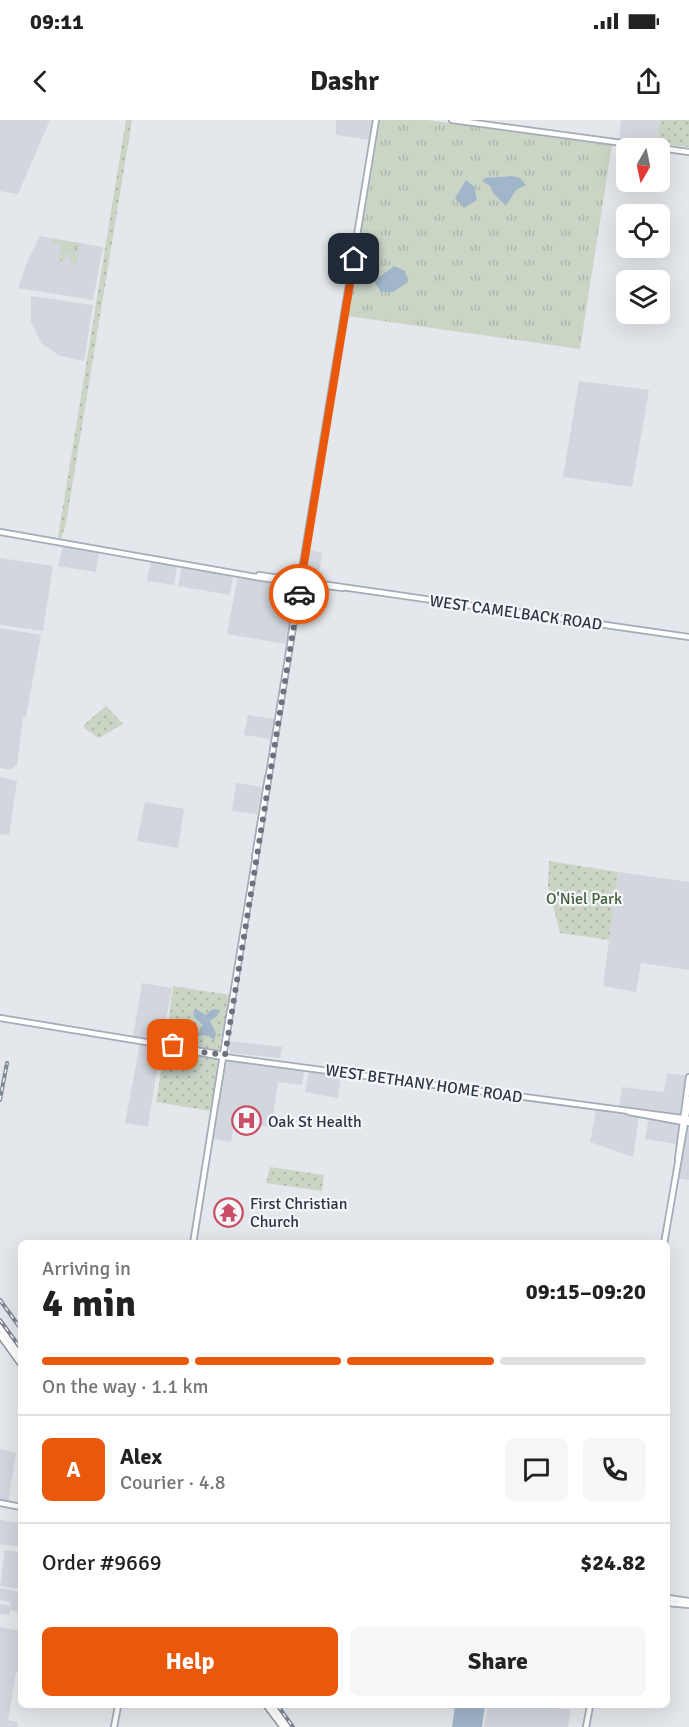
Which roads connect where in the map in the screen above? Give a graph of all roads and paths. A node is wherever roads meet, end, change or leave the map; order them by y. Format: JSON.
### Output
{"nodes":[{"id":1,"x":376,"y":120,"type":"edge"},
{"id":2,"x":452,"y":120,"type":"edge"},
{"id":3,"x":689,"y":152,"type":"edge"},
{"id":4,"x":0,"y":532,"type":"edge"},
{"id":5,"x":300,"y":582,"type":"junction"},
{"id":6,"x":689,"y":637,"type":"edge"},
{"id":7,"x":0,"y":1018,"type":"edge"},
{"id":8,"x":163,"y":1045,"type":"junction"},
{"id":9,"x":222,"y":1054,"type":"junction"},
{"id":10,"x":689,"y":1077,"type":"edge"},
{"id":11,"x":689,"y":1099,"type":"edge"},
{"id":12,"x":685,"y":1120,"type":"edge"},
{"id":13,"x":194,"y":1240,"type":"edge"},
{"id":14,"x":665,"y":1240,"type":"edge"},
{"id":15,"x":0,"y":1327,"type":"edge"},
{"id":16,"x":0,"y":1335,"type":"edge"},
{"id":17,"x":18,"y":1352,"type":"edge"},
{"id":18,"x":18,"y":1360,"type":"edge"},
{"id":19,"x":0,"y":1503,"type":"edge"},
{"id":20,"x":18,"y":1506,"type":"edge"},
{"id":21,"x":670,"y":1600,"type":"edge"},
{"id":22,"x":670,"y":1600,"type":"edge"},
{"id":23,"x":689,"y":1601,"type":"edge"},
{"id":24,"x":689,"y":1605,"type":"edge"},
{"id":25,"x":118,"y":1708,"type":"edge"},
{"id":26,"x":269,"y":1708,"type":"edge"},
{"id":27,"x":274,"y":1708,"type":"edge"},
{"id":28,"x":590,"y":1708,"type":"edge"},
{"id":29,"x":114,"y":1727,"type":"edge"},
{"id":30,"x":283,"y":1727,"type":"edge"},
{"id":31,"x":288,"y":1727,"type":"edge"},
{"id":32,"x":586,"y":1727,"type":"edge"}],
"edges":[{"from":1,"to":5,"type":"main road"},
{"from":2,"to":3,"type":"main road"},
{"from":4,"to":5,"type":"main road","name":"WEST CAMELBACK ROAD"},
{"from":5,"to":6,"type":"main road","name":"WEST CAMELBACK ROAD"},
{"from":5,"to":9,"type":"main road"},
{"from":7,"to":8,"type":"main road","name":"WEST BETHANY HOME ROAD"},
{"from":8,"to":9,"type":"main road","name":"WEST BETHANY HOME ROAD"},
{"from":8,"to":9,"type":"main road","name":"WEST BETHANY HOME ROAD"},
{"from":9,"to":12,"type":"main road","name":"WEST BETHANY HOME ROAD"},
{"from":9,"to":13,"type":"main road"},
{"from":10,"to":12,"type":"main road"},
{"from":11,"to":12,"type":"main road"},
{"from":12,"to":14,"type":"main road"},
{"from":15,"to":17,"type":"highway"},
{"from":16,"to":18,"type":"highway"},
{"from":19,"to":20,"type":"main road"},
{"from":21,"to":23,"type":"main road"},
{"from":22,"to":24,"type":"main road"},
{"from":25,"to":29,"type":"main road"},
{"from":26,"to":30,"type":"highway"},
{"from":27,"to":31,"type":"highway"},
{"from":28,"to":32,"type":"main road"}]}
